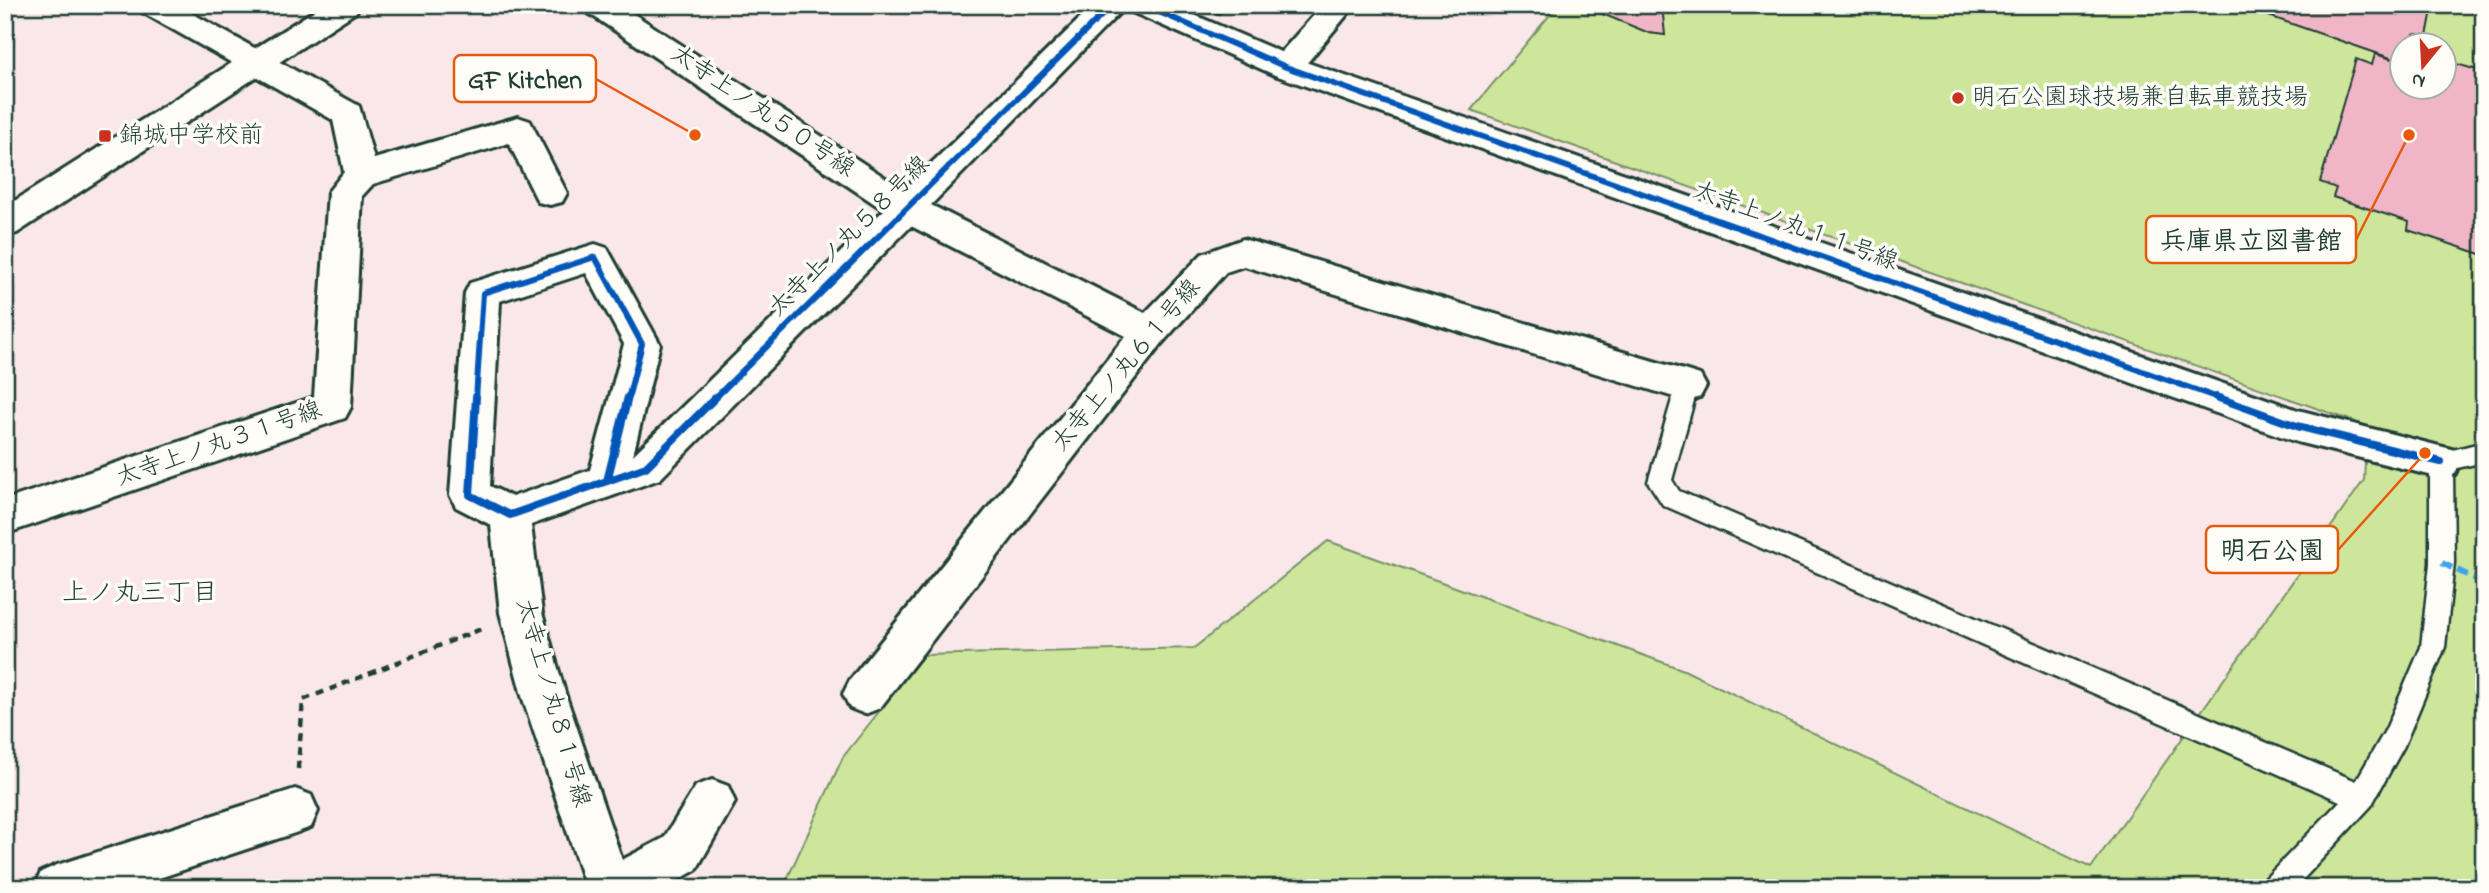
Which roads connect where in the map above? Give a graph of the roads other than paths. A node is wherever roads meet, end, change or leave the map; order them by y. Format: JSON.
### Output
{"nodes":[{"id":1,"x":153,"y":5,"type":"edge"},
{"id":2,"x":345,"y":5,"type":"edge"},
{"id":3,"x":598,"y":5,"type":"edge"},
{"id":4,"x":1112,"y":5,"type":"edge"},
{"id":5,"x":1143,"y":5,"type":"edge"},
{"id":6,"x":1340,"y":5,"type":"edge"},
{"id":7,"x":258,"y":63,"type":"junction"},
{"id":8,"x":1286,"y":67,"type":"junction"},
{"id":9,"x":361,"y":175,"type":"junction"},
{"id":10,"x":550,"y":193,"type":"dead end"},
{"id":11,"x":906,"y":208,"type":"junction"},
{"id":12,"x":5,"y":224,"type":"edge"},
{"id":13,"x":1150,"y":332,"type":"junction"},
{"id":14,"x":1687,"y":386,"type":"joint"},
{"id":15,"x":2484,"y":452,"type":"edge"},
{"id":16,"x":2441,"y":462,"type":"junction"},
{"id":17,"x":607,"y":481,"type":"junction"},
{"id":18,"x":510,"y":516,"type":"junction"},
{"id":19,"x":5,"y":517,"type":"edge"},
{"id":20,"x":865,"y":694,"type":"dead end"},
{"id":21,"x":2362,"y":797,"type":"junction"},
{"id":22,"x":712,"y":802,"type":"dead end"},
{"id":23,"x":295,"y":811,"type":"road end"},
{"id":24,"x":57,"y":888,"type":"edge"},
{"id":25,"x":609,"y":888,"type":"edge"},
{"id":26,"x":617,"y":888,"type":"edge"},
{"id":27,"x":2276,"y":888,"type":"edge"}],
"edges":[{"from":1,"to":7,"type":"street"},
{"from":2,"to":7,"type":"street"},
{"from":3,"to":11,"type":"street","name":"太寺上ノ丸５０号線"},
{"from":4,"to":11,"type":"street","name":"太寺上ノ丸５８号線"},
{"from":5,"to":8,"type":"street","name":"太寺上ノ丸１１号線"},
{"from":6,"to":8,"type":"street"},
{"from":7,"to":9,"type":"street"},
{"from":7,"to":12,"type":"street"},
{"from":8,"to":16,"type":"street","name":"太寺上ノ丸１１号線"},
{"from":9,"to":10,"type":"street"},
{"from":9,"to":19,"type":"street","name":"太寺上ノ丸３１号線"},
{"from":11,"to":13,"type":"street","name":"太寺上ノ丸５０号線"},
{"from":11,"to":17,"type":"street","name":"太寺上ノ丸５８号線"},
{"from":13,"to":14,"type":"street","name":"太寺上ノ丸６１号線"},
{"from":13,"to":20,"type":"street","name":"太寺上ノ丸６１号線"},
{"from":14,"to":21,"type":"lane"},
{"from":15,"to":16,"type":"lane"},
{"from":16,"to":21,"type":"lane"},
{"from":17,"to":18,"type":"street","name":"太寺上ノ丸５８号線"},
{"from":17,"to":18,"type":"street"},
{"from":18,"to":25,"type":"street","name":"太寺上ノ丸８１号線"},
{"from":21,"to":27,"type":"lane"},
{"from":22,"to":26,"type":"street"},
{"from":23,"to":24,"type":"street"}]}
